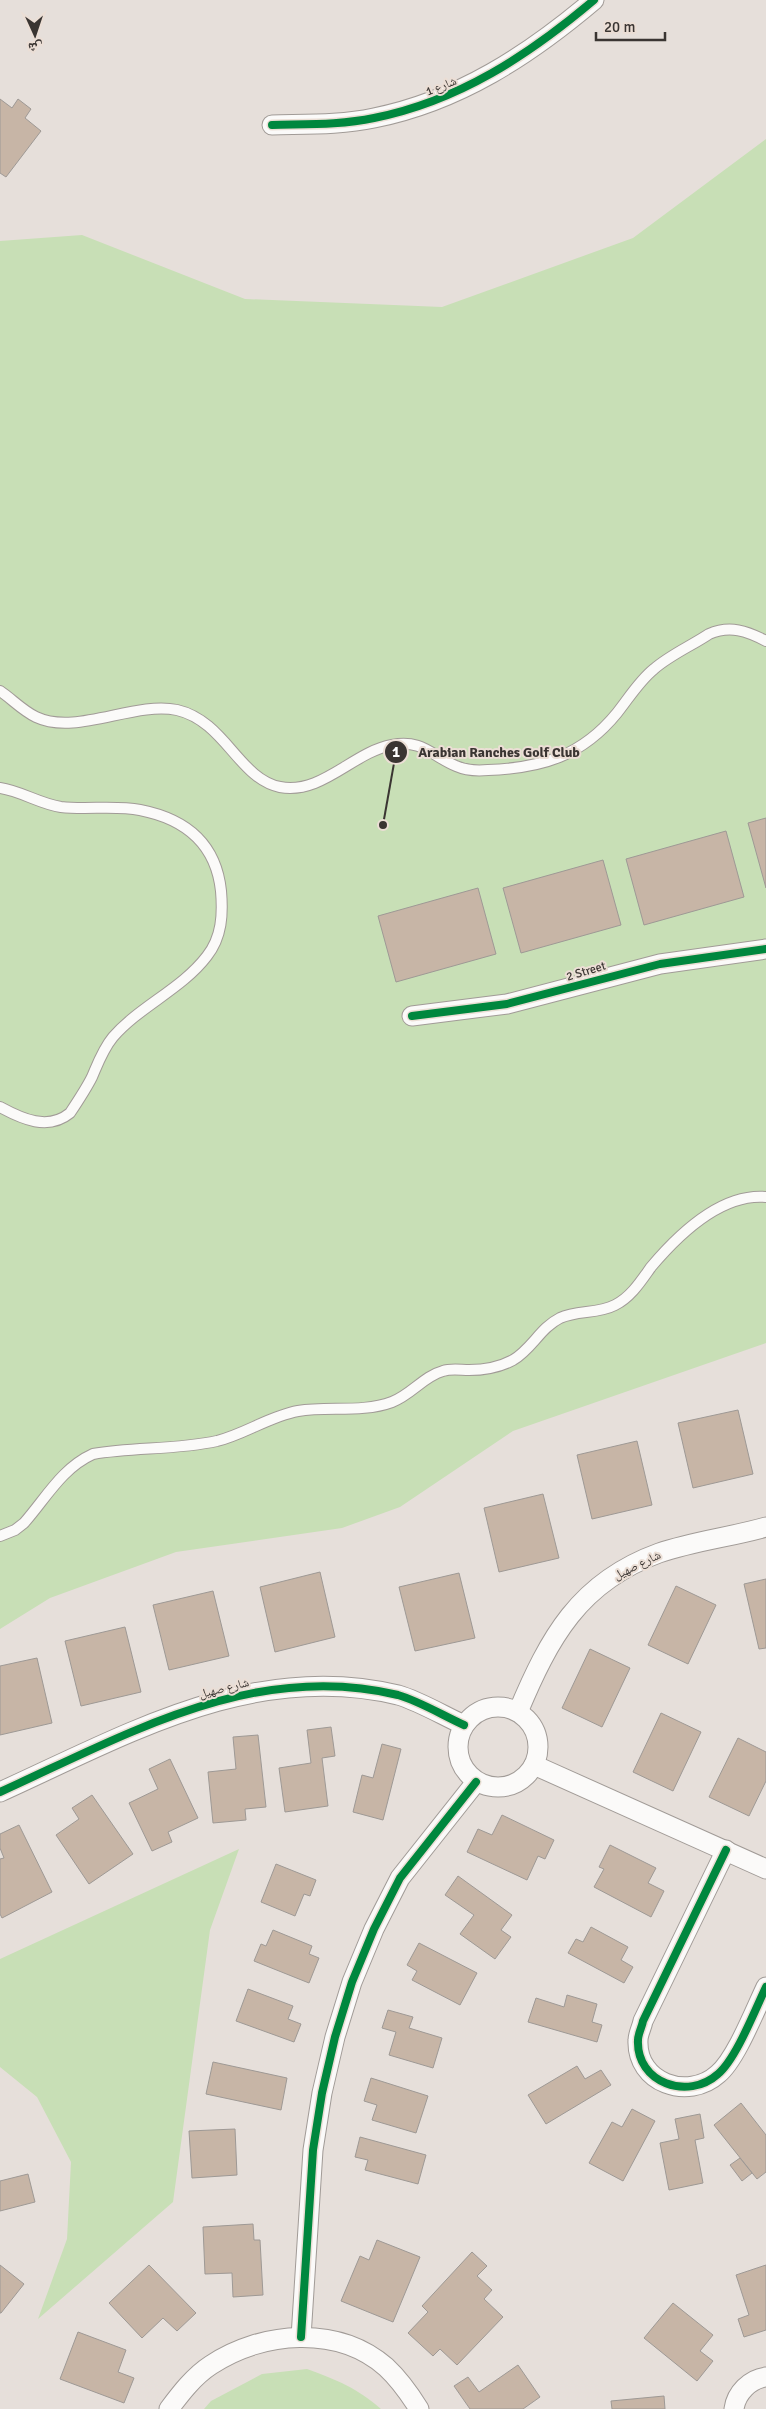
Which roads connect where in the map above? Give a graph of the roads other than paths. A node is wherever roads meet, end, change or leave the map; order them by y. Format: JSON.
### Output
{"nodes":[{"id":1,"x":594,"y":0,"type":"edge"},
{"id":2,"x":272,"y":125,"type":"dead end"},
{"id":3,"x":766,"y":641,"type":"edge"},
{"id":4,"x":0,"y":691,"type":"edge"},
{"id":5,"x":0,"y":788,"type":"edge"},
{"id":6,"x":766,"y":949,"type":"edge"},
{"id":7,"x":412,"y":1016,"type":"dead end"},
{"id":8,"x":0,"y":1107,"type":"edge"},
{"id":9,"x":766,"y":1197,"type":"edge"},
{"id":10,"x":766,"y":1527,"type":"edge"},
{"id":11,"x":0,"y":1536,"type":"edge"},
{"id":12,"x":518,"y":1712,"type":"junction"},
{"id":13,"x":464,"y":1725,"type":"junction"},
{"id":14,"x":534,"y":1765,"type":"junction"},
{"id":15,"x":476,"y":1782,"type":"junction"},
{"id":16,"x":0,"y":1792,"type":"edge"},
{"id":17,"x":726,"y":1850,"type":"junction"},
{"id":18,"x":766,"y":1869,"type":"edge"},
{"id":19,"x":766,"y":1987,"type":"edge"},
{"id":20,"x":301,"y":2337,"type":"junction"},
{"id":21,"x":766,"y":2377,"type":"edge"},
{"id":22,"x":169,"y":2409,"type":"edge"},
{"id":23,"x":419,"y":2409,"type":"edge"},
{"id":24,"x":734,"y":2409,"type":"edge"}],
"edges":[{"from":1,"to":2,"type":"street","name":"شارع 1"},
{"from":3,"to":4,"type":"lane"},
{"from":5,"to":8,"type":"lane"},
{"from":6,"to":7,"type":"street","name":"2 Street"},
{"from":9,"to":11,"type":"lane"},
{"from":10,"to":12,"type":"street","name":"شارع صهيل"},
{"from":12,"to":13,"type":"street"},
{"from":12,"to":14,"type":"street"},
{"from":13,"to":15,"type":"street"},
{"from":13,"to":16,"type":"street","name":"شارع صهيل"},
{"from":14,"to":15,"type":"street"},
{"from":14,"to":17,"type":"street"},
{"from":15,"to":20,"type":"street"},
{"from":17,"to":18,"type":"street"},
{"from":17,"to":19,"type":"street"},
{"from":20,"to":22,"type":"street"},
{"from":20,"to":23,"type":"street"},
{"from":21,"to":24,"type":"street"}]}
